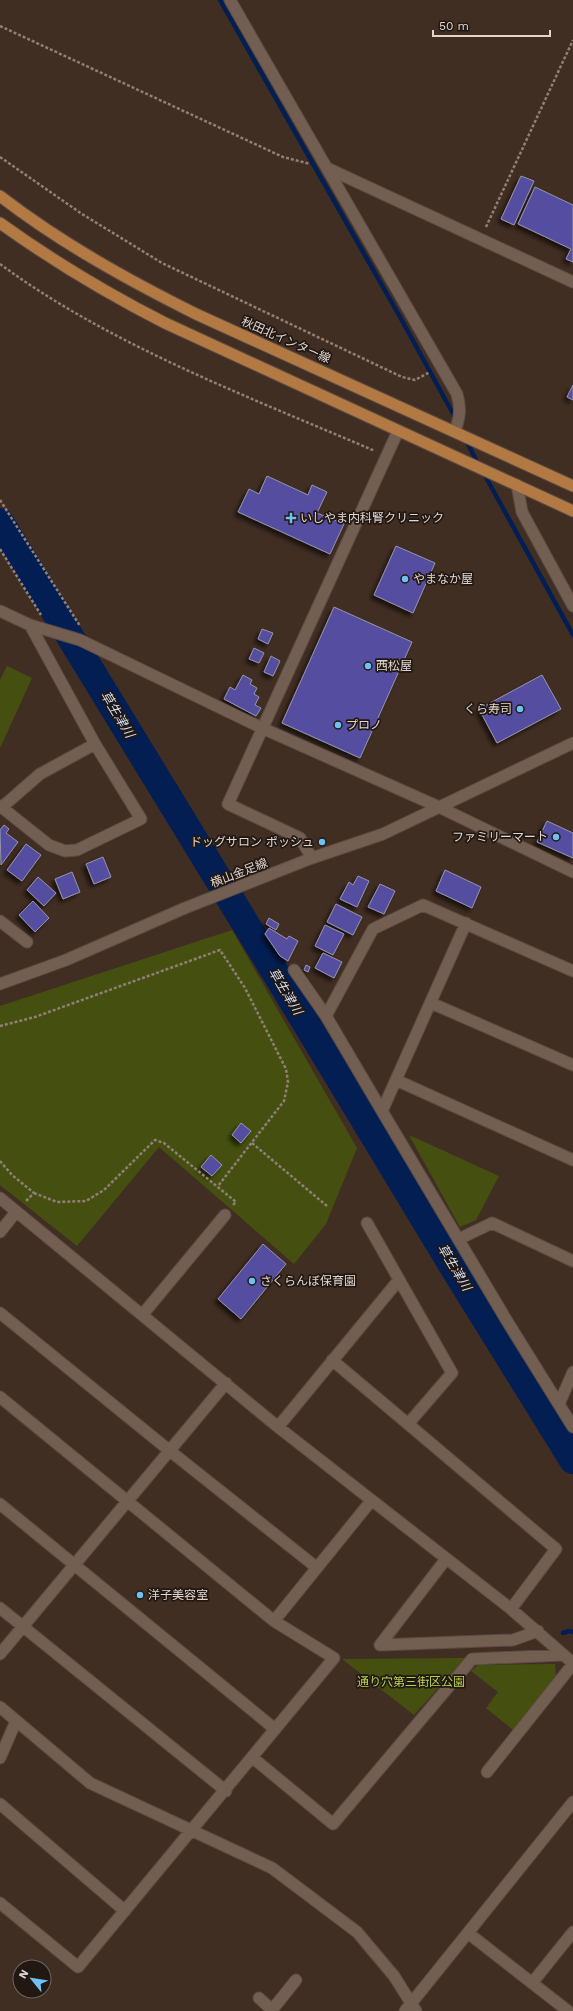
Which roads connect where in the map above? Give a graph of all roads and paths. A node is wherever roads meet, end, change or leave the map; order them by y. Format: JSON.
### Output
{"nodes":[{"id":1,"x":230,"y":0,"type":"edge"},
{"id":2,"x":0,"y":26,"type":"edge"},
{"id":3,"x":573,"y":40,"type":"edge"},
{"id":4,"x":0,"y":157,"type":"edge"},
{"id":5,"x":302,"y":162,"type":"dead end"},
{"id":6,"x":329,"y":169,"type":"junction"},
{"id":7,"x":0,"y":196,"type":"edge"},
{"id":8,"x":0,"y":223,"type":"edge"},
{"id":9,"x":480,"y":240,"type":"junction"},
{"id":10,"x":0,"y":264,"type":"edge"},
{"id":11,"x":573,"y":282,"type":"edge"},
{"id":12,"x":421,"y":377,"type":"dead end"},
{"id":13,"x":398,"y":431,"type":"junction"},
{"id":14,"x":455,"y":431,"type":"junction"},
{"id":15,"x":386,"y":456,"type":"junction"},
{"id":16,"x":517,"y":485,"type":"junction"},
{"id":17,"x":573,"y":486,"type":"edge"},
{"id":18,"x":0,"y":500,"type":"edge"},
{"id":19,"x":573,"y":511,"type":"edge"},
{"id":20,"x":0,"y":549,"type":"edge"},
{"id":21,"x":573,"y":606,"type":"edge"},
{"id":22,"x":0,"y":611,"type":"edge"},
{"id":23,"x":30,"y":624,"type":"junction"},
{"id":24,"x":80,"y":627,"type":"dead end"},
{"id":25,"x":51,"y":630,"type":"junction"},
{"id":26,"x":262,"y":728,"type":"junction"},
{"id":27,"x":573,"y":742,"type":"edge"},
{"id":28,"x":95,"y":744,"type":"junction"},
{"id":29,"x":1,"y":806,"type":"edge"},
{"id":30,"x":439,"y":808,"type":"junction"},
{"id":31,"x":312,"y":858,"type":"junction"},
{"id":32,"x":573,"y":872,"type":"edge"},
{"id":33,"x":0,"y":921,"type":"edge"},
{"id":34,"x":466,"y":923,"type":"junction"},
{"id":35,"x":27,"y":942,"type":"dead end"},
{"id":36,"x":294,"y":970,"type":"dead end"},
{"id":37,"x":573,"y":971,"type":"edge"},
{"id":38,"x":0,"y":984,"type":"edge"},
{"id":39,"x":431,"y":1003,"type":"junction"},
{"id":40,"x":326,"y":1016,"type":"junction"},
{"id":41,"x":0,"y":1026,"type":"edge"},
{"id":42,"x":573,"y":1065,"type":"edge"},
{"id":43,"x":396,"y":1080,"type":"junction"},
{"id":44,"x":382,"y":1111,"type":"junction"},
{"id":45,"x":252,"y":1143,"type":"junction"},
{"id":46,"x":573,"y":1160,"type":"edge"},
{"id":47,"x":0,"y":1161,"type":"edge"},
{"id":48,"x":218,"y":1186,"type":"junction"},
{"id":49,"x":34,"y":1193,"type":"junction"},
{"id":50,"x":0,"y":1198,"type":"edge"},
{"id":51,"x":327,"y":1206,"type":"dead end"},
{"id":52,"x":16,"y":1212,"type":"junction"},
{"id":53,"x":225,"y":1214,"type":"joint"},
{"id":54,"x":367,"y":1223,"type":"dead end"},
{"id":55,"x":0,"y":1232,"type":"edge"},
{"id":56,"x":459,"y":1239,"type":"junction"},
{"id":57,"x":573,"y":1260,"type":"edge"},
{"id":58,"x":398,"y":1281,"type":"junction"},
{"id":59,"x":0,"y":1313,"type":"edge"},
{"id":60,"x":143,"y":1314,"type":"junction"},
{"id":61,"x":332,"y":1360,"type":"junction"},
{"id":62,"x":573,"y":1372,"type":"edge"},
{"id":63,"x":226,"y":1383,"type":"junction"},
{"id":64,"x":0,"y":1397,"type":"edge"},
{"id":65,"x":559,"y":1404,"type":"junction"},
{"id":66,"x":408,"y":1424,"type":"junction"},
{"id":67,"x":278,"y":1427,"type":"junction"},
{"id":68,"x":573,"y":1427,"type":"edge"},
{"id":69,"x":170,"y":1451,"type":"junction"},
{"id":70,"x":128,"y":1501,"type":"junction"},
{"id":71,"x":371,"y":1501,"type":"junction"},
{"id":72,"x":0,"y":1504,"type":"edge"},
{"id":73,"x":446,"y":1559,"type":"junction"},
{"id":74,"x":75,"y":1565,"type":"junction"},
{"id":75,"x":316,"y":1567,"type":"junction"},
{"id":76,"x":0,"y":1608,"type":"edge"},
{"id":77,"x":511,"y":1609,"type":"junction"},
{"id":78,"x":274,"y":1621,"type":"junction"},
{"id":79,"x":23,"y":1627,"type":"junction"},
{"id":80,"x":538,"y":1631,"type":"junction"},
{"id":81,"x":0,"y":1654,"type":"edge"},
{"id":82,"x":563,"y":1655,"type":"junction"},
{"id":83,"x":573,"y":1663,"type":"edge"},
{"id":84,"x":0,"y":1707,"type":"edge"},
{"id":85,"x":16,"y":1721,"type":"junction"},
{"id":86,"x":275,"y":1729,"type":"junction"},
{"id":87,"x":0,"y":1758,"type":"edge"},
{"id":88,"x":253,"y":1758,"type":"junction"},
{"id":89,"x":487,"y":1772,"type":"dead end"},
{"id":90,"x":226,"y":1791,"type":"junction"},
{"id":91,"x":573,"y":1802,"type":"edge"},
{"id":92,"x":0,"y":1804,"type":"edge"},
{"id":93,"x":192,"y":1831,"type":"junction"},
{"id":94,"x":0,"y":1903,"type":"edge"},
{"id":95,"x":125,"y":1911,"type":"junction"},
{"id":96,"x":573,"y":1932,"type":"edge"},
{"id":97,"x":468,"y":1933,"type":"junction"},
{"id":98,"x":296,"y":1980,"type":"dead end"},
{"id":99,"x":532,"y":1983,"type":"junction"},
{"id":100,"x":258,"y":1998,"type":"dead end"},
{"id":101,"x":411,"y":2009,"type":"edge"},
{"id":102,"x":272,"y":2010,"type":"edge"},
{"id":103,"x":568,"y":2011,"type":"edge"}],
"edges":[{"from":1,"to":6,"type":"street"},
{"from":2,"to":5,"type":"path"},
{"from":3,"to":9,"type":"path"},
{"from":4,"to":12,"type":"path"},
{"from":6,"to":9,"type":"street"},
{"from":6,"to":14,"type":"street"},
{"from":7,"to":14,"type":"main road","name":"秋田北インター線"},
{"from":8,"to":13,"type":"main road"},
{"from":9,"to":11,"type":"street"},
{"from":10,"to":15,"type":"path"},
{"from":13,"to":15,"type":"street"},
{"from":13,"to":16,"type":"main road"},
{"from":14,"to":17,"type":"main road","name":"秋田北インター線"},
{"from":15,"to":26,"type":"street"},
{"from":16,"to":19,"type":"main road"},
{"from":16,"to":21,"type":"street"},
{"from":18,"to":24,"type":"path"},
{"from":20,"to":25,"type":"path"},
{"from":22,"to":23,"type":"street"},
{"from":23,"to":25,"type":"street"},
{"from":23,"to":28,"type":"street"},
{"from":25,"to":26,"type":"street"},
{"from":26,"to":30,"type":"street"},
{"from":26,"to":31,"type":"street"},
{"from":27,"to":30,"type":"street","name":"横山金足線"},
{"from":28,"to":29,"type":"street"},
{"from":28,"to":29,"type":"street"},
{"from":30,"to":31,"type":"street","name":"横山金足線"},
{"from":30,"to":32,"type":"street"},
{"from":31,"to":38,"type":"street","name":"横山金足線"},
{"from":33,"to":35,"type":"street"},
{"from":34,"to":37,"type":"street"},
{"from":34,"to":39,"type":"street"},
{"from":34,"to":40,"type":"street"},
{"from":36,"to":40,"type":"street"},
{"from":39,"to":42,"type":"street"},
{"from":39,"to":43,"type":"street"},
{"from":40,"to":44,"type":"street"},
{"from":41,"to":45,"type":"path"},
{"from":43,"to":44,"type":"street"},
{"from":43,"to":46,"type":"street"},
{"from":44,"to":56,"type":"street"},
{"from":45,"to":48,"type":"path"},
{"from":45,"to":51,"type":"path"},
{"from":47,"to":49,"type":"path"},
{"from":48,"to":49,"type":"path"},
{"from":48,"to":53,"type":"path"},
{"from":49,"to":52,"type":"path"},
{"from":50,"to":52,"type":"street"},
{"from":52,"to":55,"type":"street"},
{"from":52,"to":60,"type":"street"},
{"from":53,"to":60,"type":"street"},
{"from":54,"to":58,"type":"street"},
{"from":56,"to":57,"type":"street"},
{"from":56,"to":65,"type":"street"},
{"from":58,"to":61,"type":"street"},
{"from":58,"to":66,"type":"street"},
{"from":59,"to":69,"type":"street"},
{"from":60,"to":63,"type":"street"},
{"from":61,"to":66,"type":"street"},
{"from":61,"to":67,"type":"street"},
{"from":62,"to":65,"type":"street"},
{"from":63,"to":67,"type":"street"},
{"from":63,"to":69,"type":"street"},
{"from":64,"to":70,"type":"street"},
{"from":65,"to":68,"type":"street"},
{"from":66,"to":77,"type":"street"},
{"from":67,"to":71,"type":"street"},
{"from":69,"to":70,"type":"street"},
{"from":69,"to":75,"type":"street"},
{"from":70,"to":74,"type":"street"},
{"from":70,"to":78,"type":"street"},
{"from":71,"to":73,"type":"street"},
{"from":71,"to":75,"type":"street"},
{"from":72,"to":74,"type":"street"},
{"from":73,"to":77,"type":"street"},
{"from":73,"to":80,"type":"street"},
{"from":74,"to":79,"type":"street"},
{"from":74,"to":86,"type":"street"},
{"from":75,"to":78,"type":"street"},
{"from":76,"to":79,"type":"street"},
{"from":77,"to":80,"type":"street"},
{"from":78,"to":86,"type":"street"},
{"from":79,"to":81,"type":"street"},
{"from":79,"to":90,"type":"street"},
{"from":80,"to":82,"type":"street"},
{"from":82,"to":83,"type":"street"},
{"from":82,"to":88,"type":"street"},
{"from":83,"to":89,"type":"street"},
{"from":84,"to":85,"type":"street"},
{"from":85,"to":87,"type":"street"},
{"from":85,"to":93,"type":"street"},
{"from":86,"to":88,"type":"street"},
{"from":88,"to":90,"type":"street"},
{"from":90,"to":93,"type":"street"},
{"from":91,"to":97,"type":"street"},
{"from":92,"to":95,"type":"street"},
{"from":93,"to":95,"type":"street"},
{"from":93,"to":101,"type":"street"},
{"from":94,"to":95,"type":"street"},
{"from":96,"to":99,"type":"street"},
{"from":97,"to":99,"type":"street"},
{"from":97,"to":101,"type":"street"},
{"from":98,"to":102,"type":"street"},
{"from":99,"to":103,"type":"street"},
{"from":100,"to":102,"type":"street"}]}
